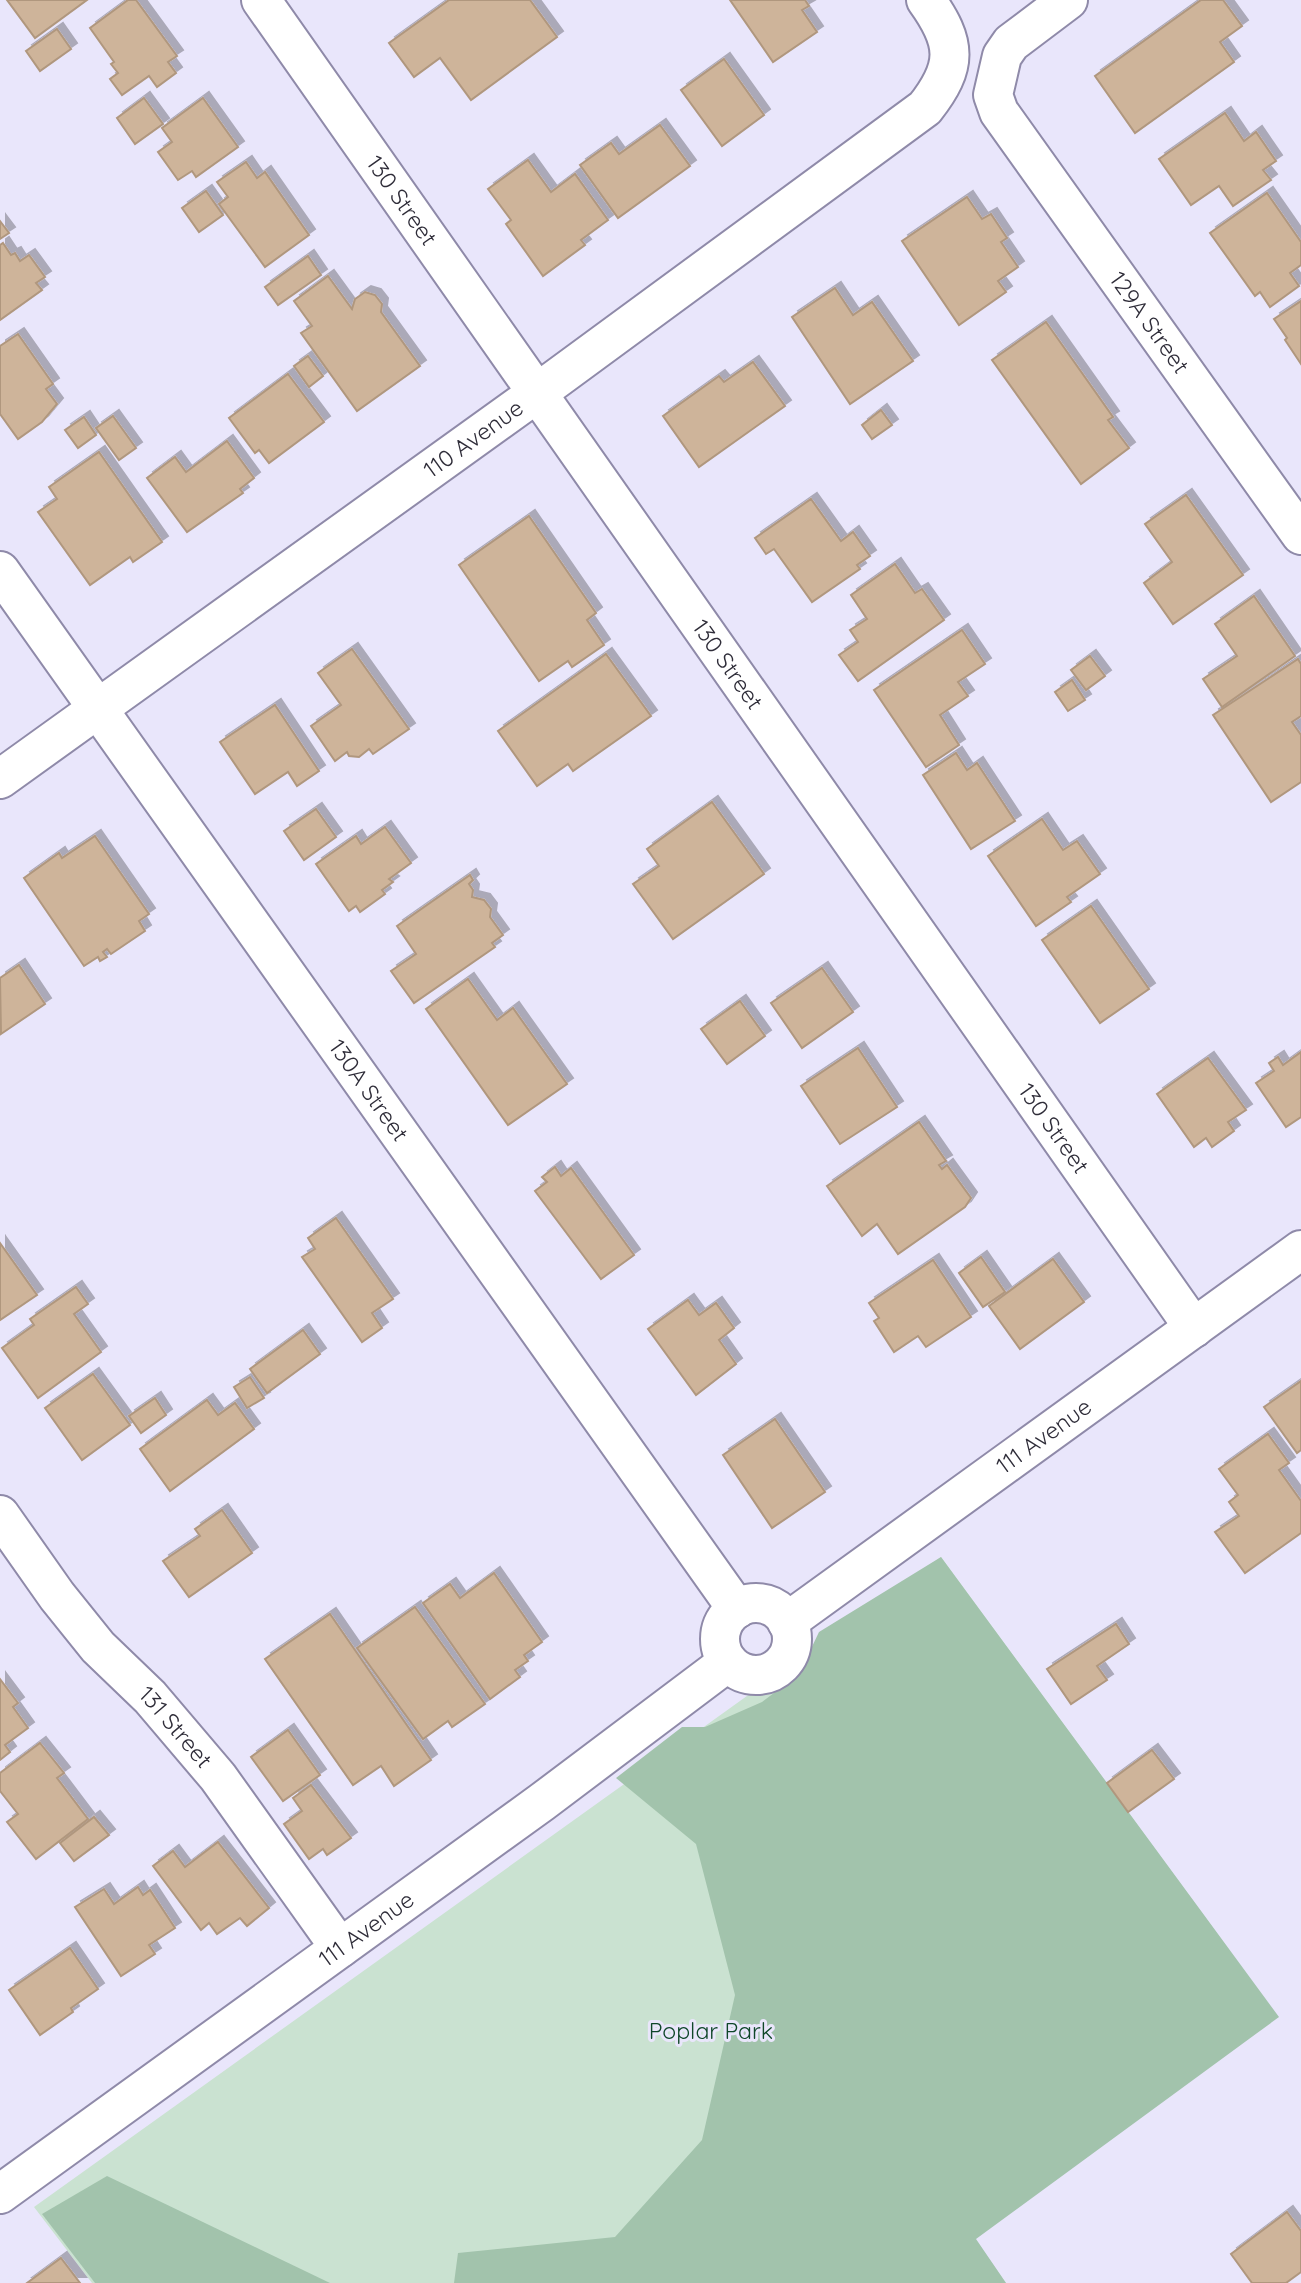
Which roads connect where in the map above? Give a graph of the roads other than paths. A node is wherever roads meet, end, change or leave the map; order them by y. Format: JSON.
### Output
{"nodes":[{"id":1,"x":261,"y":0,"type":"edge"},
{"id":2,"x":926,"y":0,"type":"edge"},
{"id":3,"x":1069,"y":0,"type":"edge"},
{"id":4,"x":537,"y":393,"type":"junction"},
{"id":5,"x":1301,"y":534,"type":"edge"},
{"id":6,"x":0,"y":571,"type":"edge"},
{"id":7,"x":99,"y":710,"type":"junction"},
{"id":8,"x":0,"y":779,"type":"edge"},
{"id":9,"x":1301,"y":1250,"type":"edge"},
{"id":10,"x":1194,"y":1328,"type":"junction"},
{"id":11,"x":0,"y":1515,"type":"edge"},
{"id":12,"x":737,"y":1609,"type":"junction"},
{"id":13,"x":787,"y":1622,"type":"junction"},
{"id":14,"x":728,"y":1662,"type":"junction"},
{"id":15,"x":340,"y":1948,"type":"junction"},
{"id":16,"x":0,"y":2194,"type":"edge"}],
"edges":[{"from":1,"to":4,"type":"street","name":"130 Street"},
{"from":2,"to":4,"type":"street","name":"110 Avenue"},
{"from":3,"to":5,"type":"street","name":"129A Street"},
{"from":4,"to":7,"type":"street","name":"110 Avenue"},
{"from":4,"to":10,"type":"street","name":"130 Street"},
{"from":6,"to":7,"type":"street","name":"130A Street"},
{"from":7,"to":8,"type":"street","name":"110 Avenue"},
{"from":7,"to":12,"type":"street","name":"130A Street"},
{"from":9,"to":10,"type":"street","name":"111 Avenue"},
{"from":10,"to":13,"type":"street","name":"111 Avenue"},
{"from":11,"to":15,"type":"street","name":"131 Street"},
{"from":12,"to":13,"type":"street"},
{"from":12,"to":14,"type":"street"},
{"from":13,"to":14,"type":"street"},
{"from":14,"to":15,"type":"street","name":"111 Avenue"},
{"from":15,"to":16,"type":"street","name":"111 Avenue"}]}
